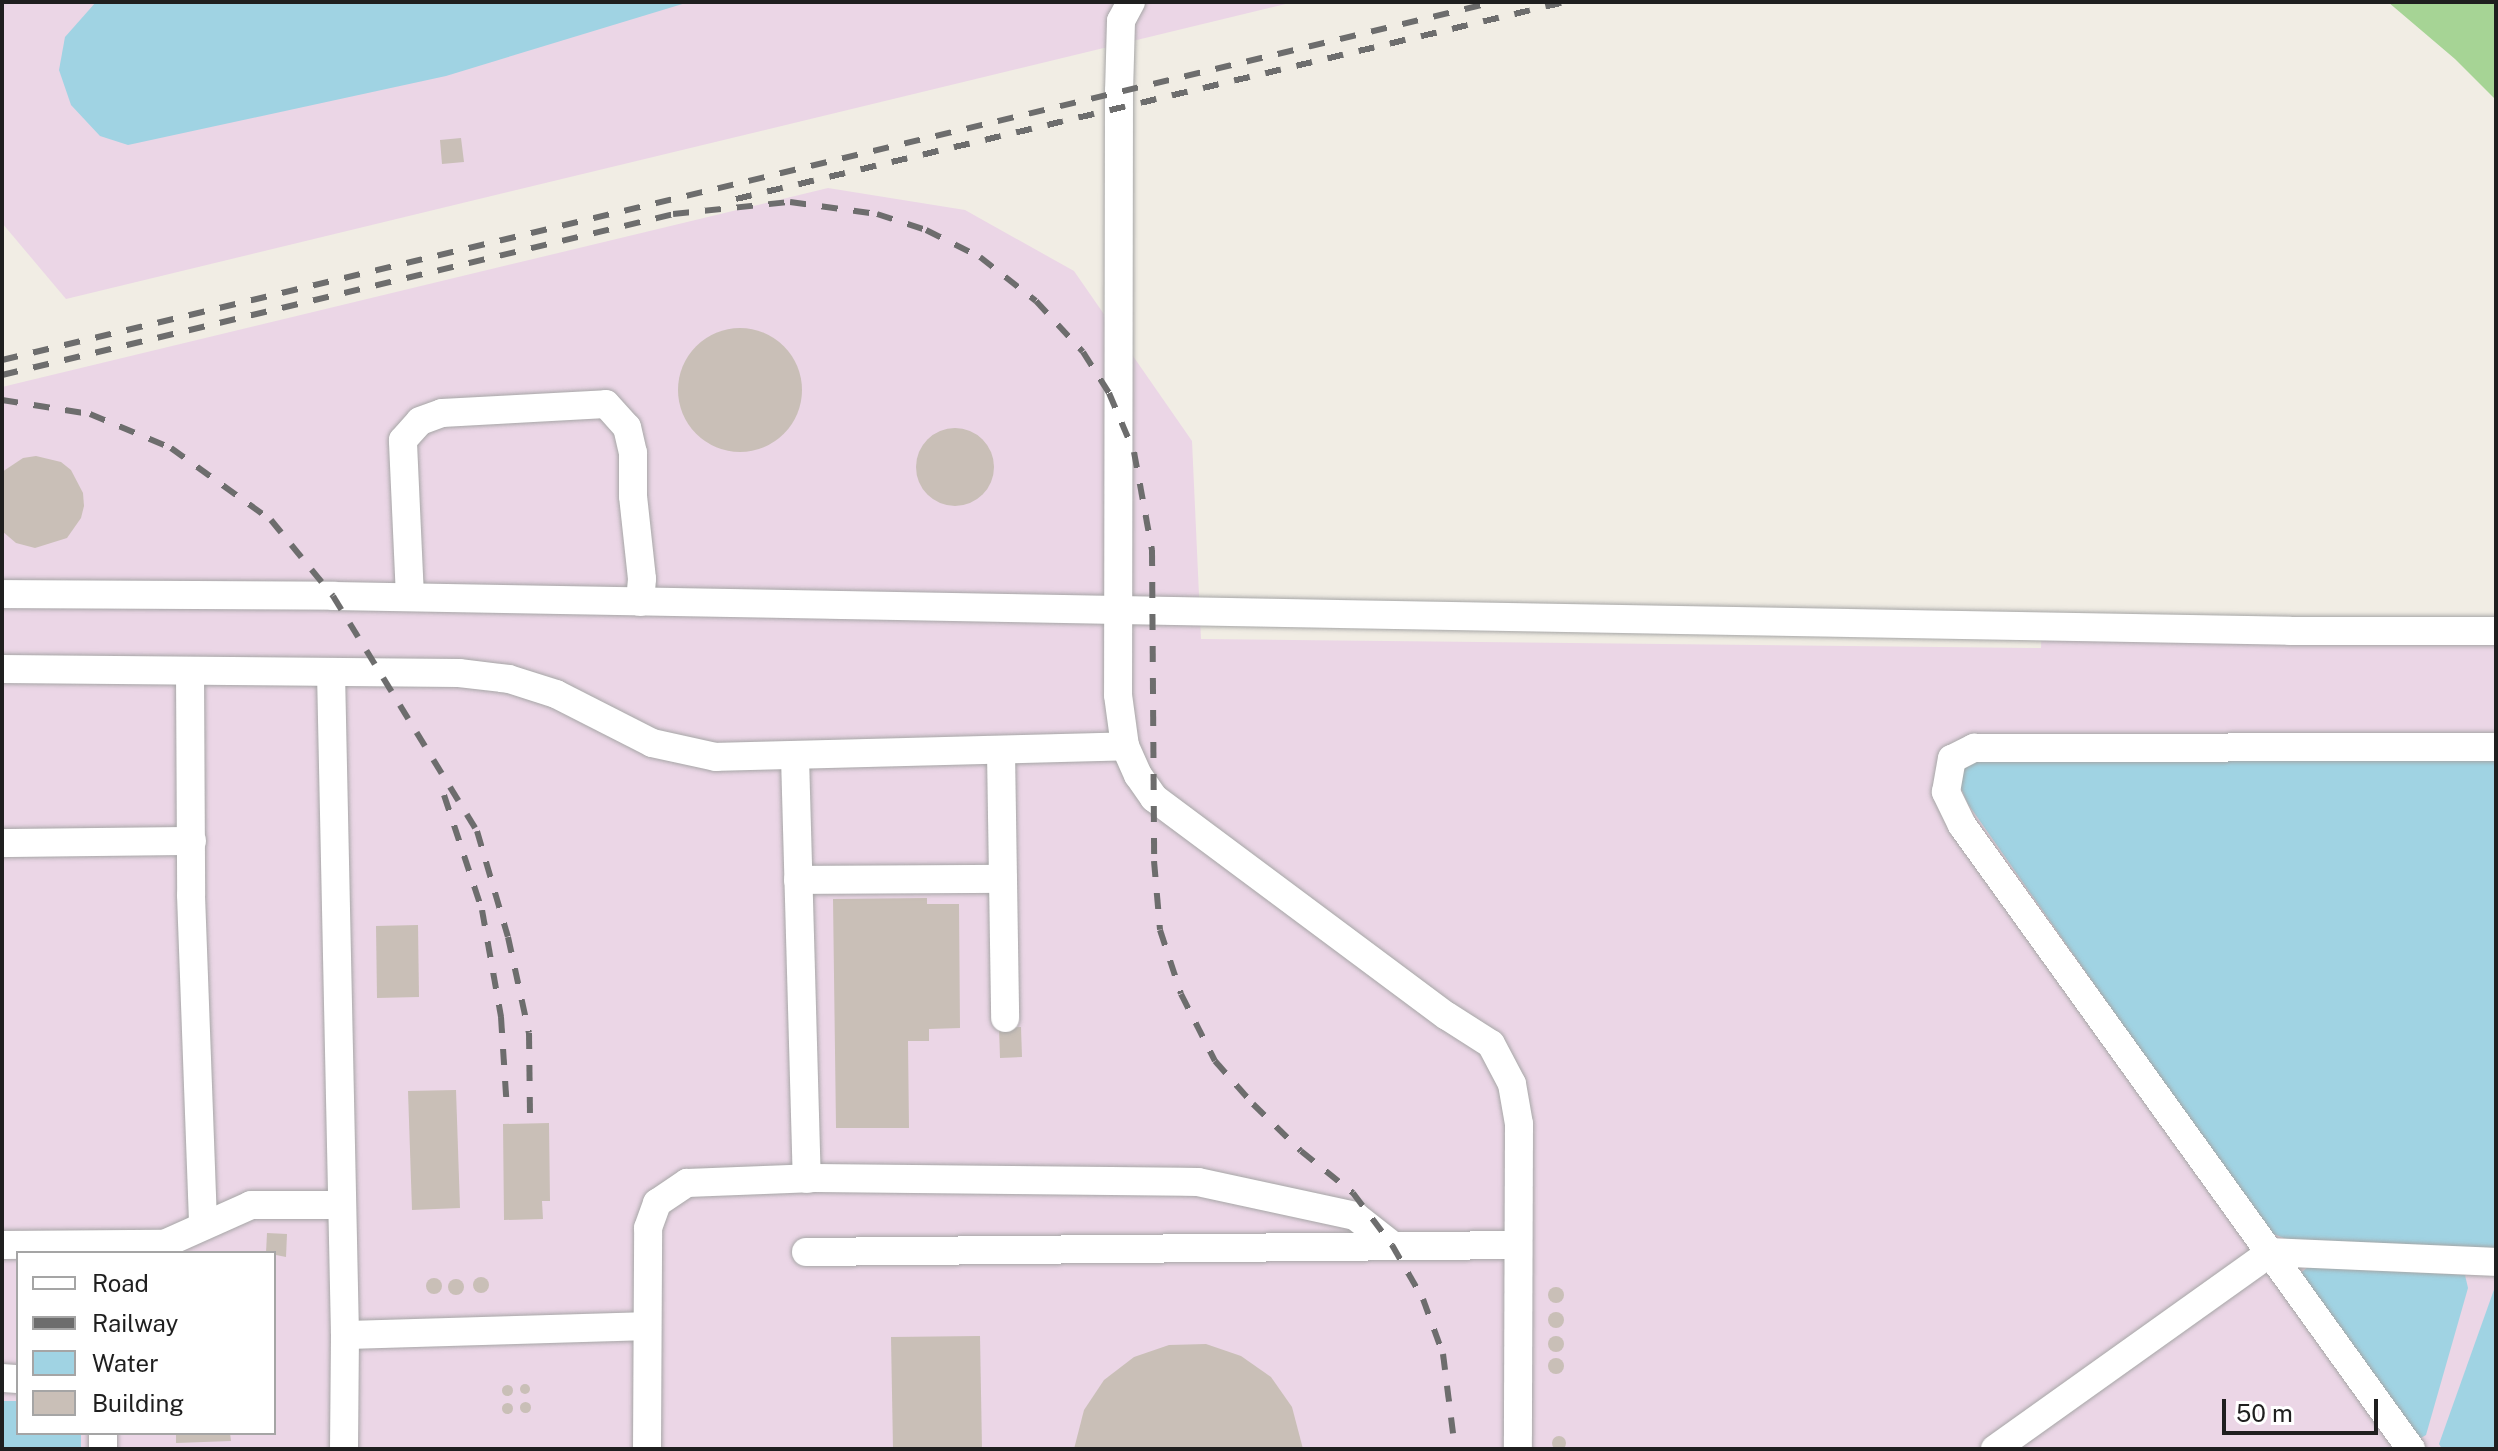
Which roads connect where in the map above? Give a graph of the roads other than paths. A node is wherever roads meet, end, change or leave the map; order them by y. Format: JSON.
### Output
{"nodes":[{"id":1,"x":1131,"y":2,"type":"edge"},
{"id":2,"x":2,"y":594,"type":"edge"},
{"id":3,"x":410,"y":597,"type":"junction"},
{"id":4,"x":640,"y":602,"type":"junction"},
{"id":5,"x":1120,"y":610,"type":"junction"},
{"id":6,"x":2496,"y":631,"type":"edge"},
{"id":7,"x":2,"y":669,"type":"edge"},
{"id":8,"x":190,"y":671,"type":"junction"},
{"id":9,"x":331,"y":672,"type":"junction"},
{"id":10,"x":1125,"y":746,"type":"junction"},
{"id":11,"x":2496,"y":747,"type":"edge"},
{"id":12,"x":1001,"y":752,"type":"junction"},
{"id":13,"x":795,"y":757,"type":"junction"},
{"id":14,"x":192,"y":841,"type":"junction"},
{"id":15,"x":2,"y":843,"type":"edge"},
{"id":16,"x":1003,"y":879,"type":"junction"},
{"id":17,"x":798,"y":880,"type":"junction"},
{"id":18,"x":1005,"y":1018,"type":"dead end"},
{"id":19,"x":807,"y":1179,"type":"junction"},
{"id":20,"x":342,"y":1205,"type":"junction"},
{"id":21,"x":203,"y":1226,"type":"junction"},
{"id":22,"x":2,"y":1245,"type":"edge"},
{"id":23,"x":1392,"y":1245,"type":"junction"},
{"id":24,"x":1518,"y":1245,"type":"junction"},
{"id":25,"x":806,"y":1252,"type":"dead end"},
{"id":26,"x":2271,"y":1252,"type":"junction"},
{"id":27,"x":2496,"y":1262,"type":"edge"},
{"id":28,"x":645,"y":1326,"type":"junction"},
{"id":29,"x":345,"y":1335,"type":"junction"},
{"id":30,"x":2005,"y":1446,"type":"edge"},
{"id":31,"x":344,"y":1449,"type":"edge"},
{"id":32,"x":647,"y":1449,"type":"edge"},
{"id":33,"x":1518,"y":1449,"type":"edge"},
{"id":34,"x":2411,"y":1449,"type":"edge"}],
"edges":[{"from":1,"to":5,"type":"lane"},
{"from":2,"to":3,"type":"lane"},
{"from":3,"to":4,"type":"lane"},
{"from":3,"to":4,"type":"lane"},
{"from":4,"to":5,"type":"lane"},
{"from":5,"to":6,"type":"lane"},
{"from":5,"to":10,"type":"lane"},
{"from":7,"to":8,"type":"lane"},
{"from":8,"to":9,"type":"lane"},
{"from":8,"to":14,"type":"lane"},
{"from":9,"to":13,"type":"lane"},
{"from":9,"to":20,"type":"lane"},
{"from":10,"to":12,"type":"lane"},
{"from":10,"to":24,"type":"lane"},
{"from":11,"to":26,"type":"lane"},
{"from":12,"to":13,"type":"lane"},
{"from":12,"to":16,"type":"lane"},
{"from":13,"to":17,"type":"lane"},
{"from":14,"to":15,"type":"lane"},
{"from":14,"to":21,"type":"lane"},
{"from":16,"to":17,"type":"lane"},
{"from":16,"to":18,"type":"lane"},
{"from":17,"to":19,"type":"lane"},
{"from":19,"to":23,"type":"lane"},
{"from":19,"to":28,"type":"lane"},
{"from":20,"to":21,"type":"lane"},
{"from":20,"to":29,"type":"lane"},
{"from":21,"to":22,"type":"lane"},
{"from":23,"to":24,"type":"lane"},
{"from":23,"to":25,"type":"lane"},
{"from":24,"to":33,"type":"lane"},
{"from":26,"to":27,"type":"lane"},
{"from":26,"to":30,"type":"lane"},
{"from":26,"to":34,"type":"lane"},
{"from":28,"to":29,"type":"lane"},
{"from":28,"to":32,"type":"lane"},
{"from":29,"to":31,"type":"lane"}]}
